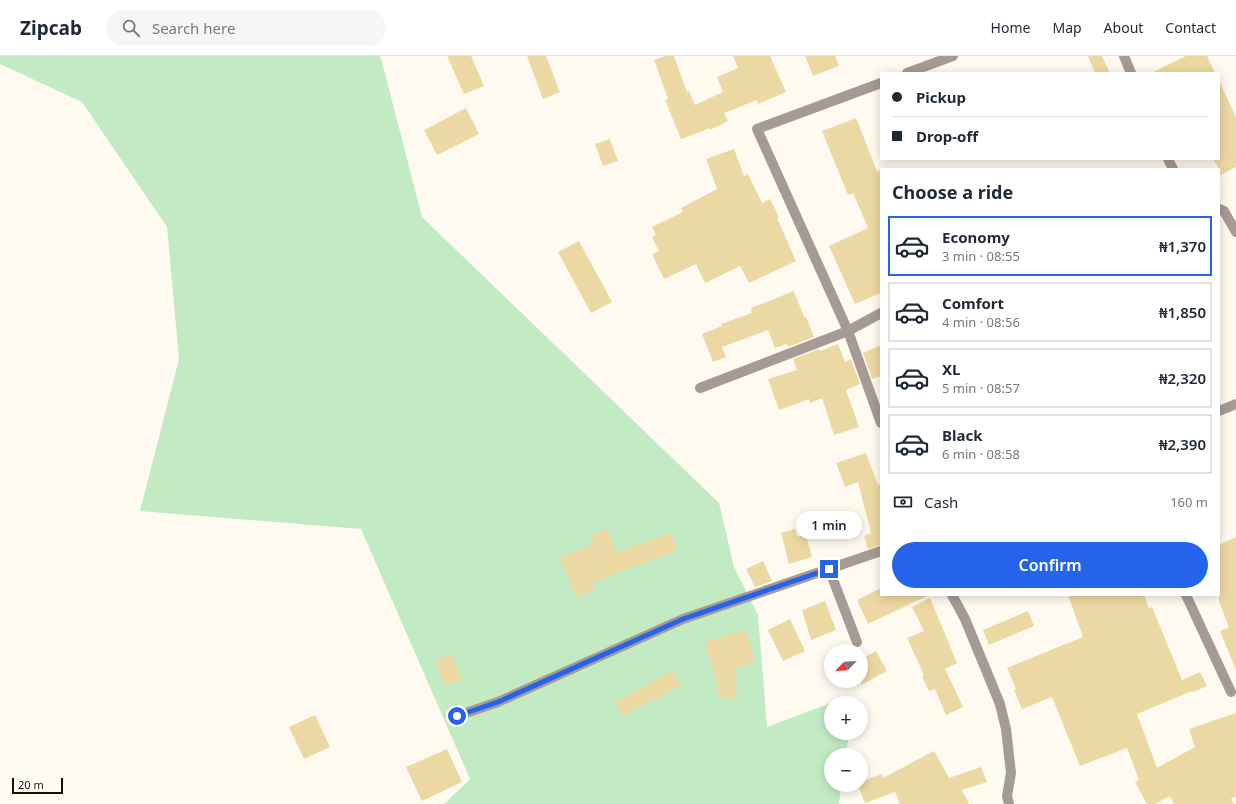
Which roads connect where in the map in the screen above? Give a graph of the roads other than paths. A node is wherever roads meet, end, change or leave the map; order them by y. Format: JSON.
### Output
{"nodes":[{"id":1,"x":953,"y":56,"type":"edge"},
{"id":2,"x":1124,"y":56,"type":"edge"},
{"id":3,"x":910,"y":72,"type":"edge"},
{"id":4,"x":1131,"y":72,"type":"edge"},
{"id":5,"x":880,"y":83,"type":"edge"},
{"id":6,"x":1220,"y":209,"type":"edge"},
{"id":7,"x":1236,"y":232,"type":"edge"},
{"id":8,"x":880,"y":314,"type":"edge"},
{"id":9,"x":848,"y":331,"type":"junction"},
{"id":10,"x":700,"y":388,"type":"dead end"},
{"id":11,"x":1236,"y":404,"type":"edge"},
{"id":12,"x":1220,"y":411,"type":"edge"},
{"id":13,"x":880,"y":420,"type":"edge"},
{"id":14,"x":880,"y":551,"type":"edge"},
{"id":15,"x":829,"y":569,"type":"junction"},
{"id":16,"x":953,"y":596,"type":"edge"},
{"id":17,"x":1186,"y":596,"type":"edge"},
{"id":18,"x":857,"y":642,"type":"dead end"},
{"id":19,"x":1231,"y":692,"type":"dead end"},
{"id":20,"x":457,"y":716,"type":"dead end"},
{"id":21,"x":1009,"y":804,"type":"edge"}],
"edges":[{"from":1,"to":3,"type":"street"},
{"from":2,"to":4,"type":"street"},
{"from":5,"to":9,"type":"street"},
{"from":6,"to":7,"type":"street"},
{"from":8,"to":9,"type":"street"},
{"from":9,"to":10,"type":"street"},
{"from":9,"to":13,"type":"street"},
{"from":11,"to":12,"type":"street"},
{"from":14,"to":15,"type":"street"},
{"from":15,"to":18,"type":"street"},
{"from":15,"to":20,"type":"street"},
{"from":16,"to":21,"type":"street"},
{"from":17,"to":19,"type":"street"}]}
